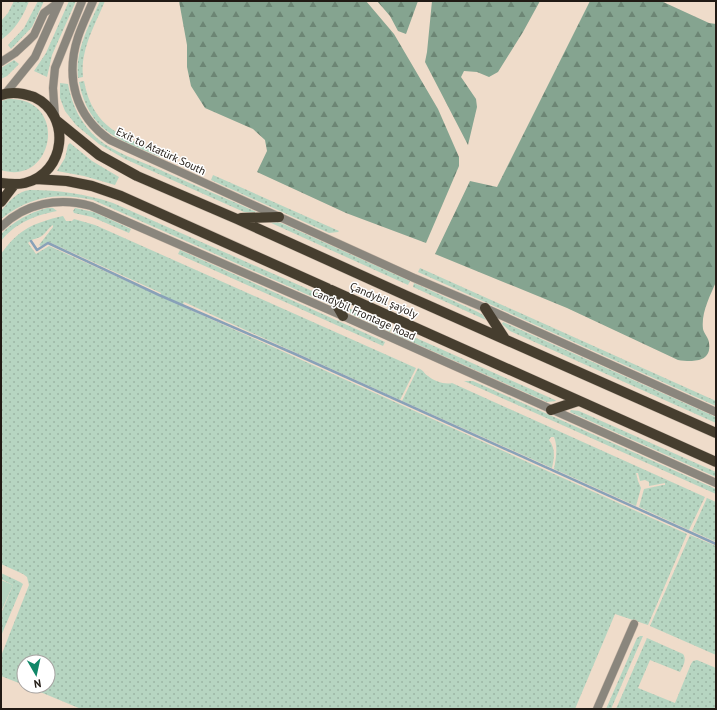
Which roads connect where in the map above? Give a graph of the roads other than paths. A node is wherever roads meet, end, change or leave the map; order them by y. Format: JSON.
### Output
{"nodes":[{"id":1,"x":60,"y":1,"type":"edge"},
{"id":2,"x":82,"y":1,"type":"edge"},
{"id":3,"x":94,"y":1,"type":"edge"},
{"id":4,"x":1,"y":62,"type":"edge"},
{"id":5,"x":3,"y":94,"type":"edge"},
{"id":6,"x":56,"y":119,"type":"junction"},
{"id":7,"x":36,"y":179,"type":"junction"},
{"id":8,"x":1,"y":183,"type":"edge"},
{"id":9,"x":14,"y":185,"type":"junction"},
{"id":10,"x":1,"y":202,"type":"edge"},
{"id":11,"x":278,"y":217,"type":"junction"},
{"id":12,"x":237,"y":219,"type":"junction"},
{"id":13,"x":1,"y":227,"type":"edge"},
{"id":14,"x":327,"y":288,"type":"junction"},
{"id":15,"x":485,"y":308,"type":"junction"},
{"id":16,"x":343,"y":316,"type":"junction"},
{"id":17,"x":505,"y":339,"type":"junction"},
{"id":18,"x":578,"y":401,"type":"junction"},
{"id":19,"x":551,"y":410,"type":"junction"},
{"id":20,"x":716,"y":412,"type":"edge"},
{"id":21,"x":716,"y":433,"type":"edge"},
{"id":22,"x":716,"y":462,"type":"edge"},
{"id":23,"x":716,"y":483,"type":"edge"},
{"id":24,"x":634,"y":624,"type":"dead end"},
{"id":25,"x":597,"y":709,"type":"edge"}],
"edges":[{"from":1,"to":4,"type":"street"},
{"from":1,"to":5,"type":"street"},
{"from":2,"to":6,"type":"street"},
{"from":3,"to":11,"type":"street","name":"Exit to Atatürk South"},
{"from":5,"to":6,"type":"main road","name":"Çandybil şaýoly"},
{"from":6,"to":7,"type":"main road"},
{"from":6,"to":12,"type":"main road","name":"Çandybil şaýoly"},
{"from":7,"to":9,"type":"main road"},
{"from":7,"to":14,"type":"main road","name":"Çandybil şaýoly"},
{"from":8,"to":9,"type":"main road"},
{"from":9,"to":10,"type":"main road"},
{"from":11,"to":12,"type":"main road"},
{"from":11,"to":15,"type":"street"},
{"from":12,"to":17,"type":"main road","name":"Çandybil şaýoly"},
{"from":13,"to":16,"type":"street","name":"Candybil Frontage Road"},
{"from":14,"to":16,"type":"main road"},
{"from":14,"to":18,"type":"main road","name":"Çandybil şaýoly"},
{"from":15,"to":17,"type":"main road"},
{"from":15,"to":20,"type":"street"},
{"from":16,"to":19,"type":"street","name":"Candybil Frontage Road"},
{"from":17,"to":21,"type":"main road","name":"Çandybil şaýoly"},
{"from":18,"to":19,"type":"main road"},
{"from":18,"to":22,"type":"main road","name":"Çandybil şaýoly"},
{"from":19,"to":23,"type":"street","name":"Candybil Frontage Road"},
{"from":24,"to":25,"type":"street"}]}
